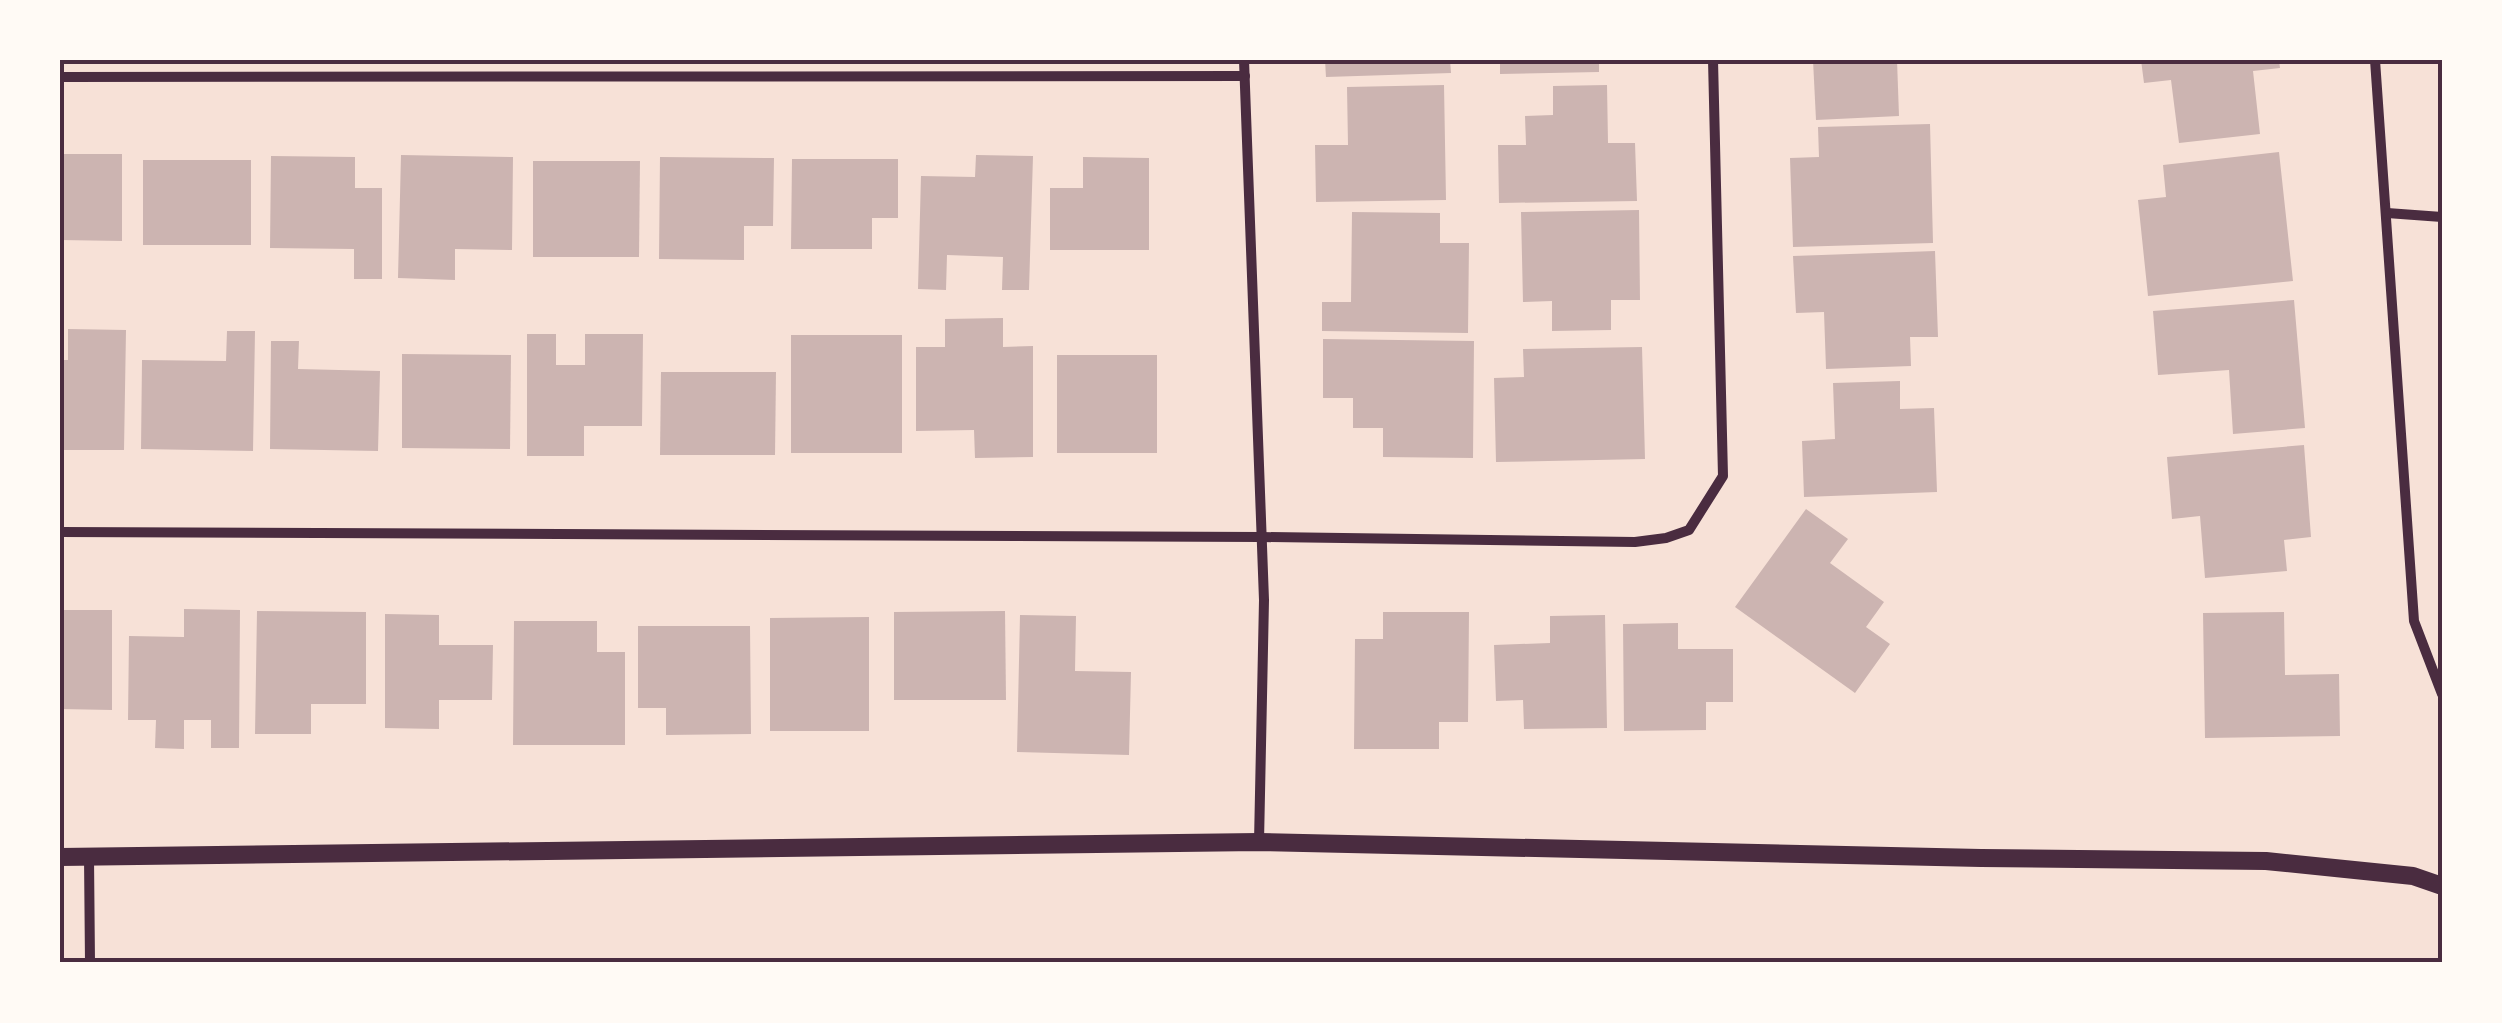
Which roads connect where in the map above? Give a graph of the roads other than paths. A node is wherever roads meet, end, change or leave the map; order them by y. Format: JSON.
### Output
{"nodes":[{"id":1,"x":1244,"y":60,"type":"edge"},
{"id":2,"x":1713,"y":60,"type":"edge"},
{"id":3,"x":2375,"y":60,"type":"edge"},
{"id":4,"x":1245,"y":76,"type":"junction"},
{"id":5,"x":60,"y":77,"type":"edge"},
{"id":6,"x":2387,"y":213,"type":"junction"},
{"id":7,"x":2442,"y":217,"type":"edge"},
{"id":8,"x":60,"y":532,"type":"edge"},
{"id":9,"x":1260,"y":537,"type":"junction"},
{"id":10,"x":2442,"y":694,"type":"edge"},
{"id":11,"x":1259,"y":842,"type":"junction"},
{"id":12,"x":60,"y":857,"type":"edge"},
{"id":13,"x":88,"y":858,"type":"junction"},
{"id":14,"x":2442,"y":886,"type":"edge"},
{"id":15,"x":90,"y":963,"type":"edge"}],
"edges":[{"from":1,"to":4,"type":"street"},
{"from":2,"to":9,"type":"street"},
{"from":3,"to":6,"type":"street"},
{"from":4,"to":5,"type":"street"},
{"from":4,"to":9,"type":"street"},
{"from":6,"to":7,"type":"street"},
{"from":6,"to":10,"type":"street"},
{"from":8,"to":9,"type":"street"},
{"from":9,"to":11,"type":"street"},
{"from":11,"to":13,"type":"street"},
{"from":11,"to":14,"type":"street"},
{"from":12,"to":13,"type":"street"},
{"from":13,"to":15,"type":"street"}]}
